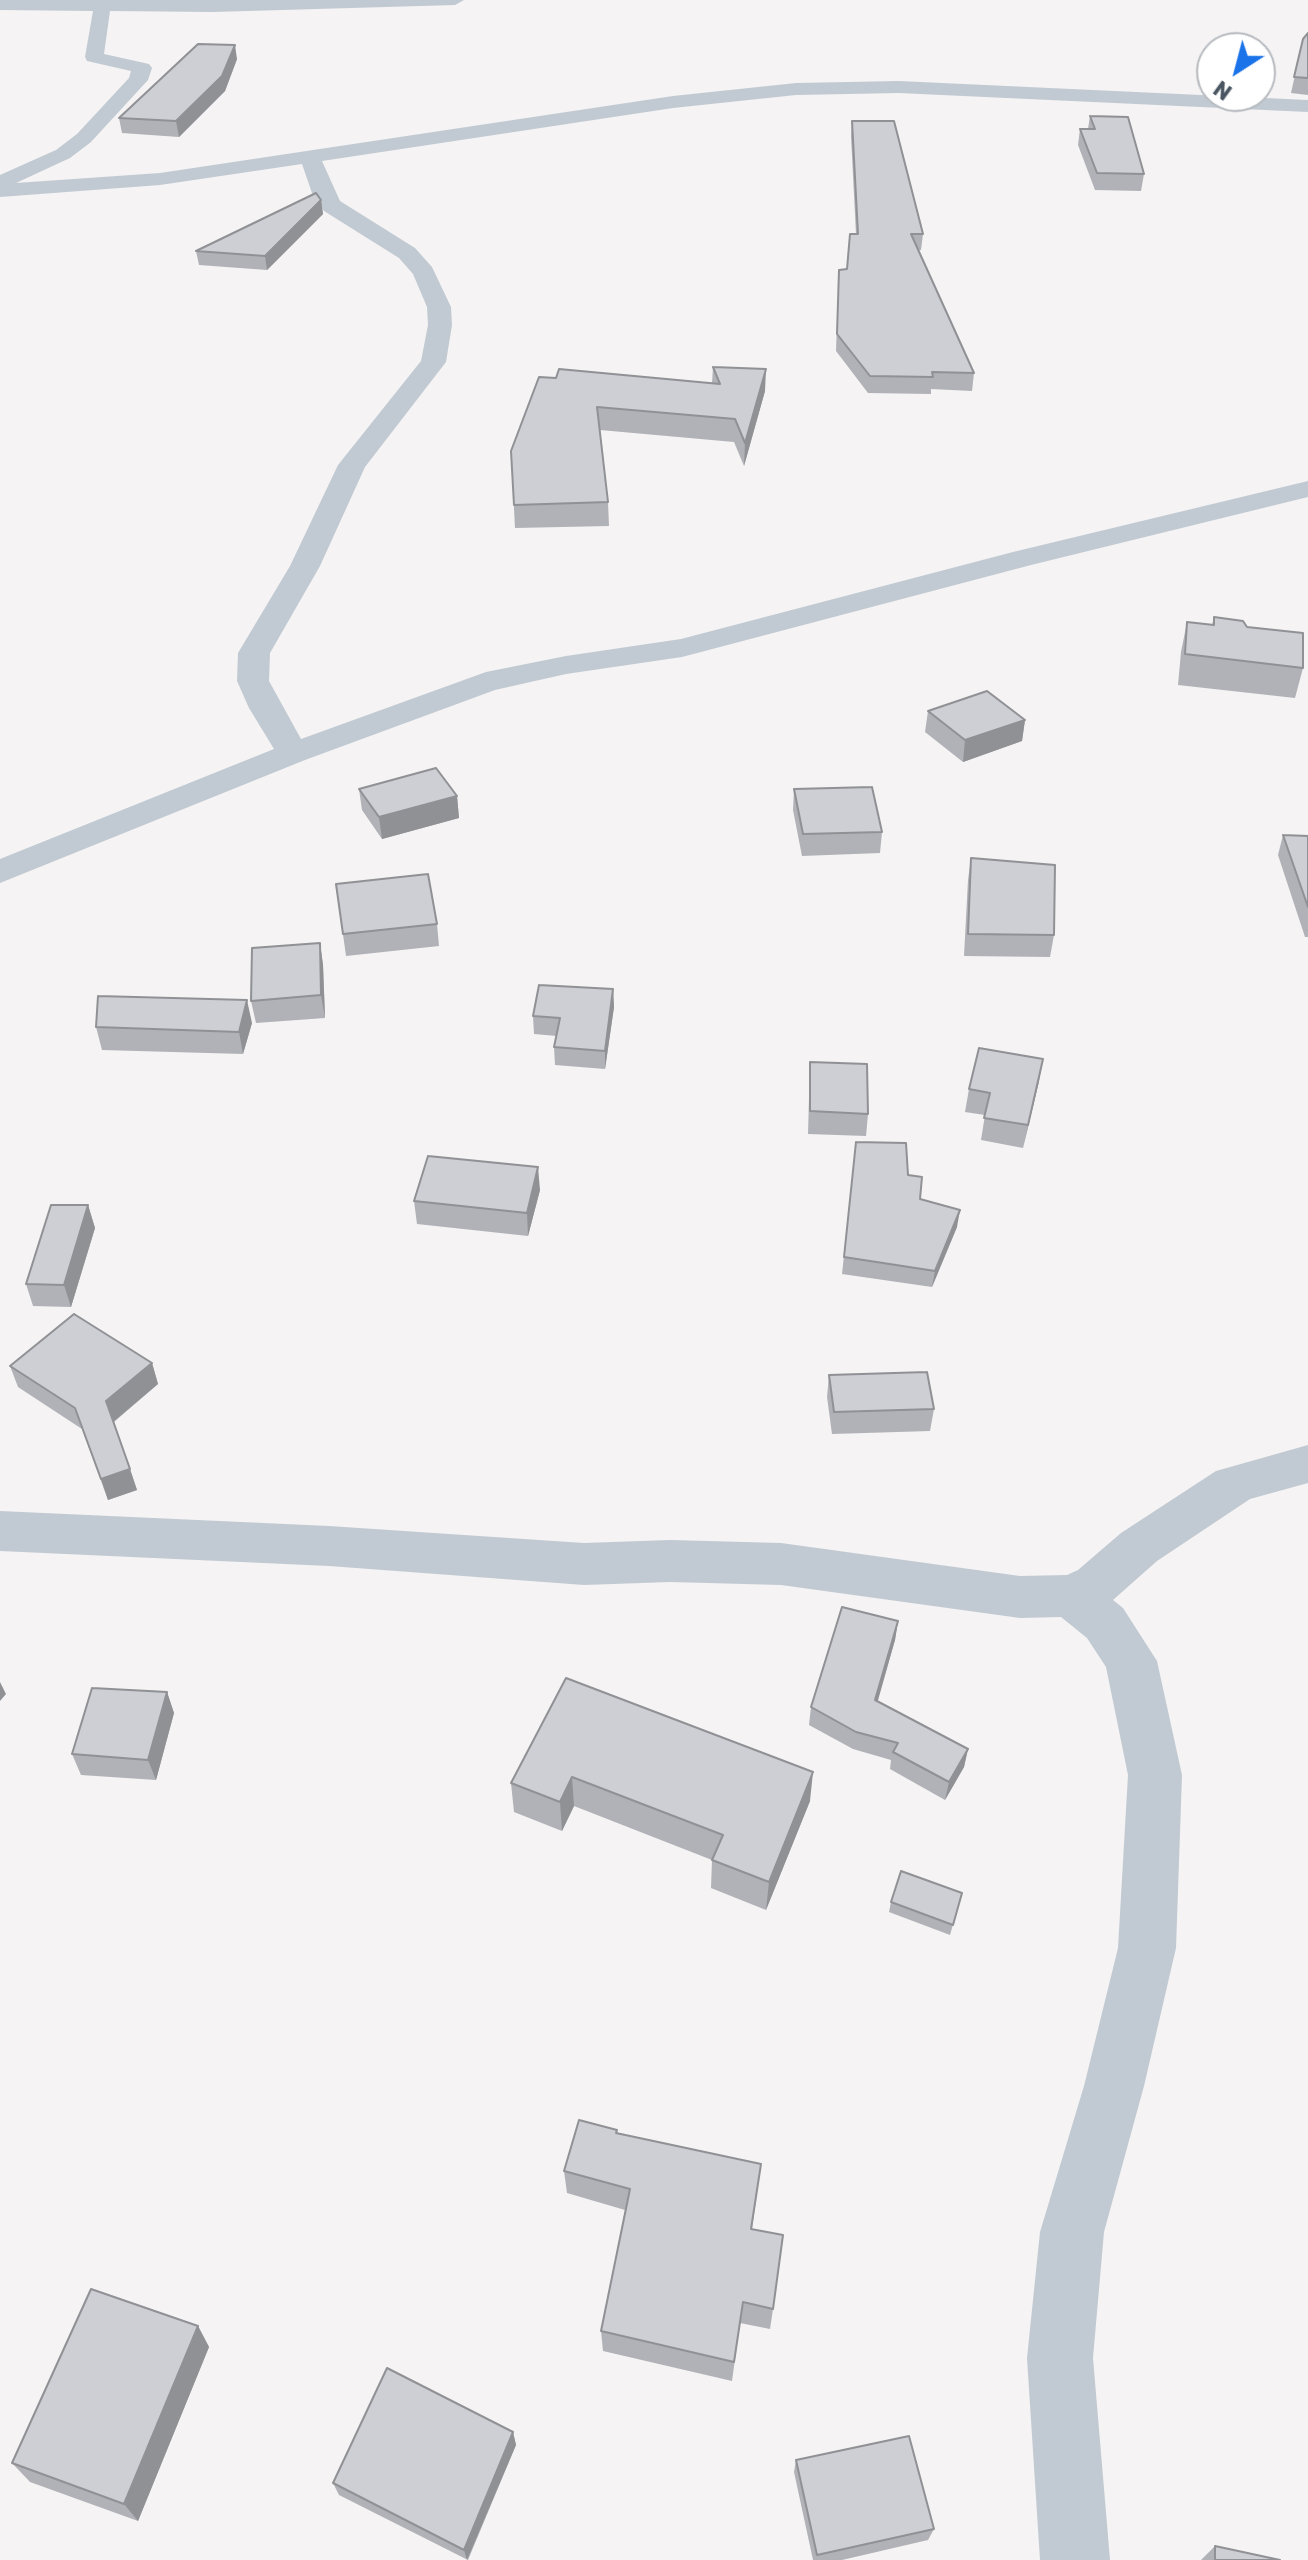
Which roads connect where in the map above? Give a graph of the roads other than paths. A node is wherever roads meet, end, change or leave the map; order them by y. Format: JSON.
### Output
{"nodes":[{"id":1,"x":455,"y":0,"type":"edge"},
{"id":2,"x":0,"y":5,"type":"edge"},
{"id":3,"x":102,"y":8,"type":"junction"},
{"id":4,"x":1308,"y":106,"type":"edge"},
{"id":5,"x":310,"y":157,"type":"junction"},
{"id":6,"x":0,"y":183,"type":"edge"},
{"id":7,"x":0,"y":191,"type":"edge"},
{"id":8,"x":1308,"y":489,"type":"edge"},
{"id":9,"x":293,"y":753,"type":"junction"},
{"id":10,"x":0,"y":872,"type":"edge"},
{"id":11,"x":1308,"y":1464,"type":"edge"},
{"id":12,"x":0,"y":1531,"type":"edge"},
{"id":13,"x":1071,"y":1596,"type":"junction"},
{"id":14,"x":1075,"y":2560,"type":"edge"}],
"edges":[{"from":1,"to":3,"type":"street"},
{"from":2,"to":3,"type":"street"},
{"from":3,"to":6,"type":"street"},
{"from":4,"to":5,"type":"street"},
{"from":5,"to":7,"type":"street"},
{"from":5,"to":9,"type":"street"},
{"from":8,"to":9,"type":"street"},
{"from":9,"to":10,"type":"street"},
{"from":11,"to":13,"type":"street"},
{"from":12,"to":13,"type":"street"},
{"from":13,"to":14,"type":"street"}]}
